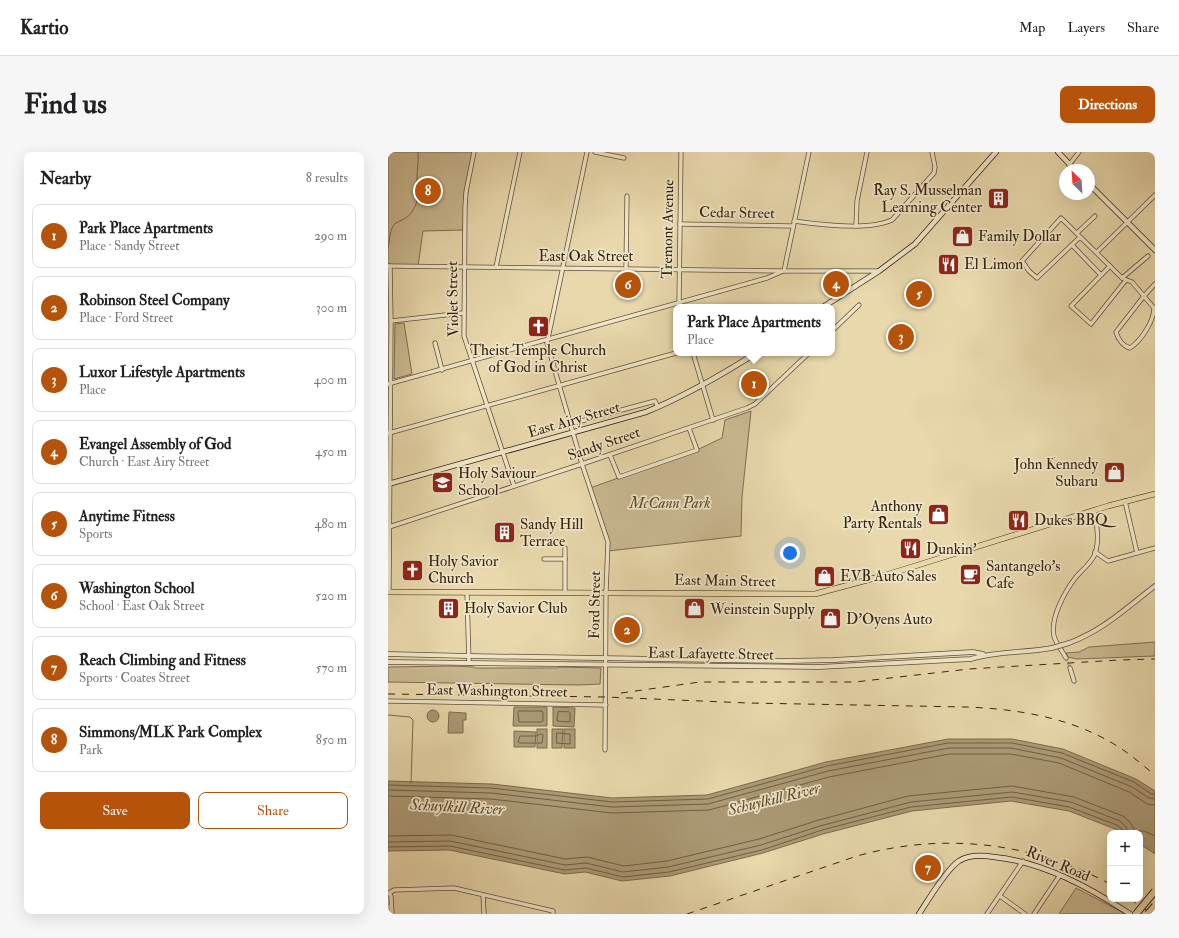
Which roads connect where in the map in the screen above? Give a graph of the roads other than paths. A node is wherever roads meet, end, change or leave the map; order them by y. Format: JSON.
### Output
{"nodes":[{"id":1,"x":474,"y":152,"type":"edge"},
{"id":2,"x":520,"y":152,"type":"edge"},
{"id":3,"x":587,"y":152,"type":"edge"},
{"id":4,"x":595,"y":152,"type":"edge"},
{"id":5,"x":681,"y":152,"type":"edge"},
{"id":6,"x":808,"y":152,"type":"edge"},
{"id":7,"x":866,"y":152,"type":"edge"},
{"id":8,"x":932,"y":152,"type":"edge"},
{"id":9,"x":996,"y":152,"type":"edge"},
{"id":10,"x":1058,"y":152,"type":"edge"},
{"id":11,"x":1079,"y":152,"type":"edge"},
{"id":12,"x":624,"y":158,"type":"dead end"},
{"id":13,"x":1068,"y":164,"type":"edge"},
{"id":14,"x":1070,"y":164,"type":"edge"},
{"id":15,"x":1095,"y":190,"type":"edge"},
{"id":16,"x":1155,"y":195,"type":"edge"},
{"id":17,"x":627,"y":196,"type":"dead end"},
{"id":18,"x":1095,"y":216,"type":"dead end"},
{"id":19,"x":794,"y":221,"type":"junction"},
{"id":20,"x":1127,"y":222,"type":"junction"},
{"id":21,"x":680,"y":224,"type":"junction"},
{"id":22,"x":793,"y":226,"type":"junction"},
{"id":23,"x":856,"y":226,"type":"junction"},
{"id":24,"x":1077,"y":233,"type":"junction"},
{"id":25,"x":1080,"y":237,"type":"junction"},
{"id":26,"x":1072,"y":245,"type":"junction"},
{"id":27,"x":1155,"y":250,"type":"edge"},
{"id":28,"x":1097,"y":252,"type":"junction"},
{"id":29,"x":1148,"y":256,"type":"dead end"},
{"id":30,"x":389,"y":266,"type":"edge"},
{"id":31,"x":464,"y":266,"type":"junction"},
{"id":32,"x":1110,"y":266,"type":"junction"},
{"id":33,"x":496,"y":267,"type":"junction"},
{"id":34,"x":562,"y":268,"type":"junction"},
{"id":35,"x":626,"y":269,"type":"junction"},
{"id":36,"x":680,"y":269,"type":"junction"},
{"id":37,"x":784,"y":271,"type":"junction"},
{"id":38,"x":879,"y":271,"type":"junction"},
{"id":39,"x":1101,"y":276,"type":"junction"},
{"id":40,"x":1124,"y":279,"type":"junction"},
{"id":41,"x":1155,"y":284,"type":"edge"},
{"id":42,"x":1144,"y":296,"type":"junction"},
{"id":43,"x":680,"y":304,"type":"edge"},
{"id":44,"x":683,"y":304,"type":"edge"},
{"id":45,"x":828,"y":304,"type":"edge"},
{"id":46,"x":859,"y":305,"type":"dead end"},
{"id":47,"x":673,"y":307,"type":"edge"},
{"id":48,"x":463,"y":313,"type":"junction"},
{"id":49,"x":391,"y":321,"type":"junction"},
{"id":50,"x":835,"y":327,"type":"edge"},
{"id":51,"x":547,"y":340,"type":"junction"},
{"id":52,"x":435,"y":343,"type":"dead end"},
{"id":53,"x":673,"y":354,"type":"edge"},
{"id":54,"x":694,"y":356,"type":"edge"},
{"id":55,"x":751,"y":356,"type":"edge"},
{"id":56,"x":806,"y":356,"type":"edge"},
{"id":57,"x":472,"y":361,"type":"junction"},
{"id":58,"x":442,"y":370,"type":"junction"},
{"id":59,"x":389,"y":384,"type":"edge"},
{"id":60,"x":559,"y":385,"type":"junction"},
{"id":61,"x":702,"y":386,"type":"junction"},
{"id":62,"x":487,"y":405,"type":"junction"},
{"id":63,"x":658,"y":407,"type":"junction"},
{"id":64,"x":713,"y":420,"type":"junction"},
{"id":65,"x":584,"y":421,"type":"junction"},
{"id":66,"x":570,"y":424,"type":"junction"},
{"id":67,"x":689,"y":428,"type":"junction"},
{"id":68,"x":586,"y":429,"type":"junction"},
{"id":69,"x":389,"y":433,"type":"edge"},
{"id":70,"x":572,"y":433,"type":"junction"},
{"id":71,"x":503,"y":453,"type":"junction"},
{"id":72,"x":610,"y":455,"type":"junction"},
{"id":73,"x":582,"y":464,"type":"junction"},
{"id":74,"x":389,"y":484,"type":"edge"},
{"id":75,"x":514,"y":486,"type":"junction"},
{"id":76,"x":1155,"y":494,"type":"edge"},
{"id":77,"x":1125,"y":501,"type":"junction"},
{"id":78,"x":1094,"y":510,"type":"junction"},
{"id":79,"x":390,"y":527,"type":"junction"},
{"id":80,"x":389,"y":541,"type":"edge"},
{"id":81,"x":565,"y":548,"type":"dead end"},
{"id":82,"x":1155,"y":548,"type":"edge"},
{"id":83,"x":1095,"y":552,"type":"junction"},
{"id":84,"x":1137,"y":553,"type":"junction"},
{"id":85,"x":544,"y":559,"type":"dead end"},
{"id":86,"x":565,"y":559,"type":"junction"},
{"id":87,"x":1155,"y":586,"type":"edge"},
{"id":88,"x":389,"y":592,"type":"edge"},
{"id":89,"x":565,"y":592,"type":"junction"},
{"id":90,"x":606,"y":592,"type":"junction"},
{"id":91,"x":467,"y":593,"type":"junction"},
{"id":92,"x":388,"y":654,"type":"edge"},
{"id":93,"x":986,"y":654,"type":"junction"},
{"id":94,"x":469,"y":656,"type":"junction"},
{"id":95,"x":606,"y":658,"type":"junction"},
{"id":96,"x":1066,"y":658,"type":"tunnel mouth"},
{"id":97,"x":388,"y":662,"type":"edge"},
{"id":98,"x":469,"y":663,"type":"junction"},
{"id":99,"x":606,"y":664,"type":"junction"},
{"id":100,"x":1070,"y":668,"type":"tunnel mouth"},
{"id":101,"x":1074,"y":681,"type":"dead end"},
{"id":102,"x":388,"y":701,"type":"edge"},
{"id":103,"x":606,"y":705,"type":"junction"},
{"id":104,"x":606,"y":750,"type":"dead end"},
{"id":105,"x":1023,"y":861,"type":"junction"},
{"id":106,"x":1060,"y":875,"type":"junction"},
{"id":107,"x":1155,"y":891,"type":"edge"},
{"id":108,"x":388,"y":894,"type":"edge"},
{"id":109,"x":483,"y":895,"type":"junction"},
{"id":110,"x":1000,"y":896,"type":"junction"},
{"id":111,"x":388,"y":906,"type":"edge"},
{"id":112,"x":1155,"y":906,"type":"edge"},
{"id":113,"x":553,"y":913,"type":"edge"},
{"id":114,"x":388,"y":914,"type":"edge"},
{"id":115,"x":392,"y":914,"type":"edge"},
{"id":116,"x":484,"y":914,"type":"edge"},
{"id":117,"x":919,"y":914,"type":"edge"},
{"id":118,"x":987,"y":914,"type":"edge"},
{"id":119,"x":1026,"y":914,"type":"edge"},
{"id":120,"x":1034,"y":914,"type":"edge"},
{"id":121,"x":1130,"y":914,"type":"edge"},
{"id":122,"x":1136,"y":914,"type":"edge"},
{"id":123,"x":1148,"y":914,"type":"edge"}],
"edges":[{"from":1,"to":31,"type":"street","name":"Violet Street"},
{"from":2,"to":33,"type":"street"},
{"from":3,"to":34,"type":"street"},
{"from":4,"to":12,"type":"street"},
{"from":5,"to":21,"type":"street","name":"Tremont Avenue"},
{"from":6,"to":19,"type":"street"},
{"from":7,"to":23,"type":"street"},
{"from":8,"to":23,"type":"street"},
{"from":9,"to":38,"type":"main road"},
{"from":10,"to":13,"type":"main road"},
{"from":11,"to":14,"type":"street"},
{"from":15,"to":20,"type":"main road"},
{"from":16,"to":20,"type":"street"},
{"from":17,"to":35,"type":"street"},
{"from":18,"to":24,"type":"street"},
{"from":19,"to":22,"type":"street"},
{"from":19,"to":23,"type":"street"},
{"from":20,"to":27,"type":"main road"},
{"from":20,"to":28,"type":"street"},
{"from":21,"to":22,"type":"street","name":"Cedar Street"},
{"from":21,"to":36,"type":"street","name":"Tremont Avenue"},
{"from":22,"to":37,"type":"street"},
{"from":24,"to":25,"type":"street"},
{"from":24,"to":26,"type":"street"},
{"from":25,"to":26,"type":"street"},
{"from":25,"to":28,"type":"street"},
{"from":26,"to":39,"type":"street"},
{"from":28,"to":32,"type":"street"},
{"from":29,"to":40,"type":"street"},
{"from":30,"to":31,"type":"street","name":"East Oak Street"},
{"from":30,"to":49,"type":"street"},
{"from":31,"to":33,"type":"street","name":"East Oak Street"},
{"from":31,"to":48,"type":"street","name":"Violet Street"},
{"from":32,"to":39,"type":"street"},
{"from":32,"to":40,"type":"street"},
{"from":33,"to":34,"type":"street","name":"East Oak Street"},
{"from":34,"to":35,"type":"street","name":"East Oak Street"},
{"from":34,"to":51,"type":"street"},
{"from":35,"to":36,"type":"street","name":"East Oak Street"},
{"from":36,"to":37,"type":"street","name":"East Oak Street"},
{"from":36,"to":43,"type":"street","name":"Tremont Avenue"},
{"from":37,"to":38,"type":"street","name":"East Oak Street"},
{"from":37,"to":44,"type":"street"},
{"from":38,"to":45,"type":"main road"},
{"from":39,"to":40,"type":"street"},
{"from":40,"to":42,"type":"street"},
{"from":41,"to":42,"type":"street"},
{"from":42,"to":42,"type":"street"},
{"from":46,"to":50,"type":"street"},
{"from":47,"to":51,"type":"street"},
{"from":48,"to":49,"type":"street"},
{"from":48,"to":57,"type":"street","name":"Violet Street"},
{"from":49,"to":59,"type":"street"},
{"from":51,"to":57,"type":"street"},
{"from":51,"to":60,"type":"street","name":"Ford Street"},
{"from":52,"to":58,"type":"street"},
{"from":53,"to":60,"type":"street"},
{"from":54,"to":61,"type":"street"},
{"from":55,"to":61,"type":"main road","name":"East Airy Street"},
{"from":56,"to":64,"type":"street","name":"Sandy Street"},
{"from":57,"to":58,"type":"street"},
{"from":57,"to":62,"type":"street","name":"Violet Street"},
{"from":58,"to":59,"type":"street"},
{"from":59,"to":69,"type":"street"},
{"from":60,"to":62,"type":"street"},
{"from":60,"to":66,"type":"street","name":"Ford Street"},
{"from":61,"to":63,"type":"main road","name":"East Airy Street"},
{"from":61,"to":64,"type":"street"},
{"from":62,"to":69,"type":"street"},
{"from":62,"to":71,"type":"street","name":"Violet Street"},
{"from":63,"to":65,"type":"street"},
{"from":63,"to":68,"type":"main road","name":"East Airy Street"},
{"from":64,"to":67,"type":"street","name":"Sandy Street"},
{"from":65,"to":66,"type":"street"},
{"from":65,"to":68,"type":"street"},
{"from":66,"to":70,"type":"street","name":"Ford Street"},
{"from":67,"to":72,"type":"street","name":"Sandy Street"},
{"from":67,"to":72,"type":"street"},
{"from":68,"to":70,"type":"main road","name":"East Airy Street"},
{"from":69,"to":74,"type":"street"},
{"from":70,"to":71,"type":"main road","name":"East Airy Street"},
{"from":70,"to":73,"type":"street","name":"Ford Street"},
{"from":71,"to":74,"type":"main road","name":"East Airy Street"},
{"from":71,"to":75,"type":"street","name":"Violet Street"},
{"from":72,"to":73,"type":"street","name":"Sandy Street"},
{"from":73,"to":75,"type":"street","name":"Sandy Street"},
{"from":73,"to":90,"type":"street","name":"Ford Street"},
{"from":74,"to":79,"type":"street"},
{"from":75,"to":79,"type":"street","name":"Sandy Street"},
{"from":76,"to":77,"type":"main road","name":"East Main Street"},
{"from":77,"to":78,"type":"main road","name":"East Main Street"},
{"from":77,"to":84,"type":"street"},
{"from":78,"to":83,"type":"street"},
{"from":78,"to":90,"type":"main road","name":"East Main Street"},
{"from":79,"to":80,"type":"street"},
{"from":80,"to":88,"type":"street"},
{"from":81,"to":86,"type":"street"},
{"from":82,"to":84,"type":"street"},
{"from":83,"to":84,"type":"street"},
{"from":83,"to":96,"type":"street"},
{"from":85,"to":86,"type":"street"},
{"from":86,"to":89,"type":"street"},
{"from":87,"to":93,"type":"street","name":"East Lafayette Street","bridge":true},
{"from":88,"to":91,"type":"main road","name":"East Main Street"},
{"from":89,"to":90,"type":"main road","name":"East Main Street"},
{"from":89,"to":91,"type":"main road","name":"East Main Street"},
{"from":90,"to":95,"type":"street","name":"Ford Street"},
{"from":91,"to":94,"type":"street"},
{"from":92,"to":94,"type":"street","name":"East Lafayette Street"},
{"from":93,"to":95,"type":"street","name":"East Lafayette Street"},
{"from":93,"to":99,"type":"street","name":"East Lafayette Street"},
{"from":94,"to":95,"type":"street","name":"East Lafayette Street"},
{"from":94,"to":98,"type":"street"},
{"from":95,"to":99,"type":"street","name":"Ford Street"},
{"from":97,"to":98,"type":"street","name":"East Lafayette Street"},
{"from":98,"to":99,"type":"street","name":"East Lafayette Street"},
{"from":99,"to":103,"type":"street","name":"Ford Street"},
{"from":100,"to":101,"type":"street"},
{"from":102,"to":103,"type":"street","name":"East Washington Street"},
{"from":103,"to":104,"type":"street","name":"Ford Street"},
{"from":105,"to":106,"type":"main road","name":"River Road"},
{"from":105,"to":110,"type":"street"},
{"from":105,"to":117,"type":"main road","name":"River Road"},
{"from":106,"to":120,"type":"street"},
{"from":106,"to":121,"type":"main road","name":"River Road"},
{"from":107,"to":122,"type":"highway","bridge":true},
{"from":108,"to":109,"type":"street"},
{"from":108,"to":115,"type":"street"},
{"from":109,"to":113,"type":"street"},
{"from":109,"to":116,"type":"street"},
{"from":110,"to":118,"type":"street"},
{"from":110,"to":119,"type":"street"},
{"from":111,"to":114,"type":"street"},
{"from":112,"to":123,"type":"highway","bridge":true}]}
